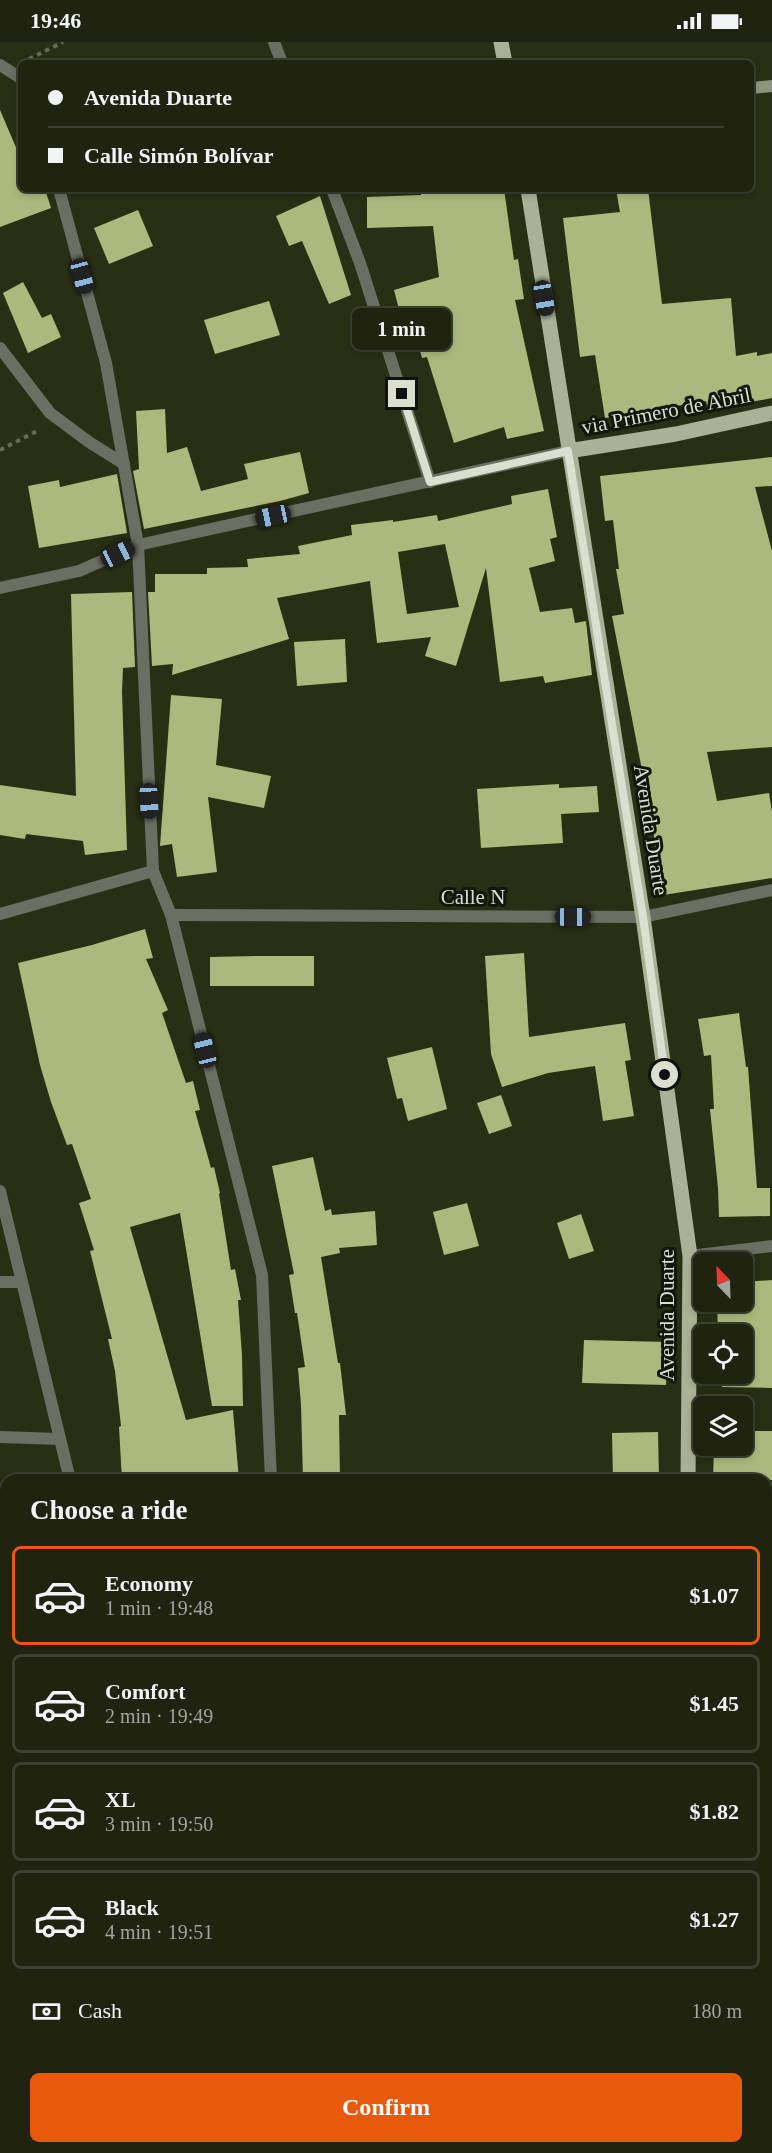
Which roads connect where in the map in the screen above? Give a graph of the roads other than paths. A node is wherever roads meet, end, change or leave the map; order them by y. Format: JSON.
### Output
{"nodes":[{"id":1,"x":274,"y":42,"type":"edge"},
{"id":2,"x":501,"y":42,"type":"edge"},
{"id":3,"x":281,"y":60,"type":"edge"},
{"id":4,"x":504,"y":60,"type":"edge"},
{"id":5,"x":0,"y":65,"type":"edge"},
{"id":6,"x":18,"y":76,"type":"edge"},
{"id":7,"x":772,"y":86,"type":"edge"},
{"id":8,"x":754,"y":88,"type":"edge"},
{"id":9,"x":60,"y":192,"type":"edge"},
{"id":10,"x":333,"y":192,"type":"edge"},
{"id":11,"x":528,"y":192,"type":"edge"},
{"id":12,"x":0,"y":348,"type":"edge"},
{"id":13,"x":772,"y":413,"type":"edge"},
{"id":14,"x":568,"y":451,"type":"junction"},
{"id":15,"x":124,"y":464,"type":"junction"},
{"id":16,"x":430,"y":482,"type":"junction"},
{"id":17,"x":138,"y":544,"type":"junction"},
{"id":18,"x":0,"y":588,"type":"edge"},
{"id":19,"x":153,"y":871,"type":"junction"},
{"id":20,"x":772,"y":890,"type":"edge"},
{"id":21,"x":0,"y":914,"type":"edge"},
{"id":22,"x":171,"y":915,"type":"junction"},
{"id":23,"x":643,"y":917,"type":"junction"},
{"id":24,"x":0,"y":1191,"type":"edge"},
{"id":25,"x":772,"y":1246,"type":"edge"},
{"id":26,"x":690,"y":1256,"type":"junction"},
{"id":27,"x":0,"y":1282,"type":"edge"},
{"id":28,"x":22,"y":1282,"type":"junction"},
{"id":29,"x":0,"y":1437,"type":"edge"},
{"id":30,"x":60,"y":1439,"type":"junction"},
{"id":31,"x":69,"y":1474,"type":"edge"},
{"id":32,"x":271,"y":1474,"type":"edge"},
{"id":33,"x":688,"y":1474,"type":"edge"}],
"edges":[{"from":1,"to":3,"type":"street"},
{"from":2,"to":4,"type":"main road"},
{"from":5,"to":6,"type":"street"},
{"from":7,"to":8,"type":"main road"},
{"from":9,"to":15,"type":"street"},
{"from":10,"to":16,"type":"street"},
{"from":11,"to":14,"type":"main road","name":"Avenida Duarte"},
{"from":12,"to":15,"type":"street"},
{"from":13,"to":14,"type":"main road","name":"via Primero de Abril"},
{"from":14,"to":16,"type":"street"},
{"from":14,"to":23,"type":"main road","name":"Avenida Duarte"},
{"from":15,"to":17,"type":"street"},
{"from":16,"to":17,"type":"street"},
{"from":17,"to":18,"type":"street"},
{"from":17,"to":19,"type":"street"},
{"from":19,"to":21,"type":"street"},
{"from":19,"to":22,"type":"street"},
{"from":20,"to":23,"type":"street","name":"Calle N"},
{"from":22,"to":23,"type":"street","name":"Calle N"},
{"from":22,"to":32,"type":"street"},
{"from":23,"to":26,"type":"main road","name":"Avenida Duarte"},
{"from":24,"to":28,"type":"street"},
{"from":25,"to":26,"type":"street"},
{"from":26,"to":33,"type":"main road","name":"Avenida Duarte"},
{"from":27,"to":28,"type":"street"},
{"from":28,"to":30,"type":"street"},
{"from":29,"to":30,"type":"street"},
{"from":30,"to":31,"type":"street"}]}
